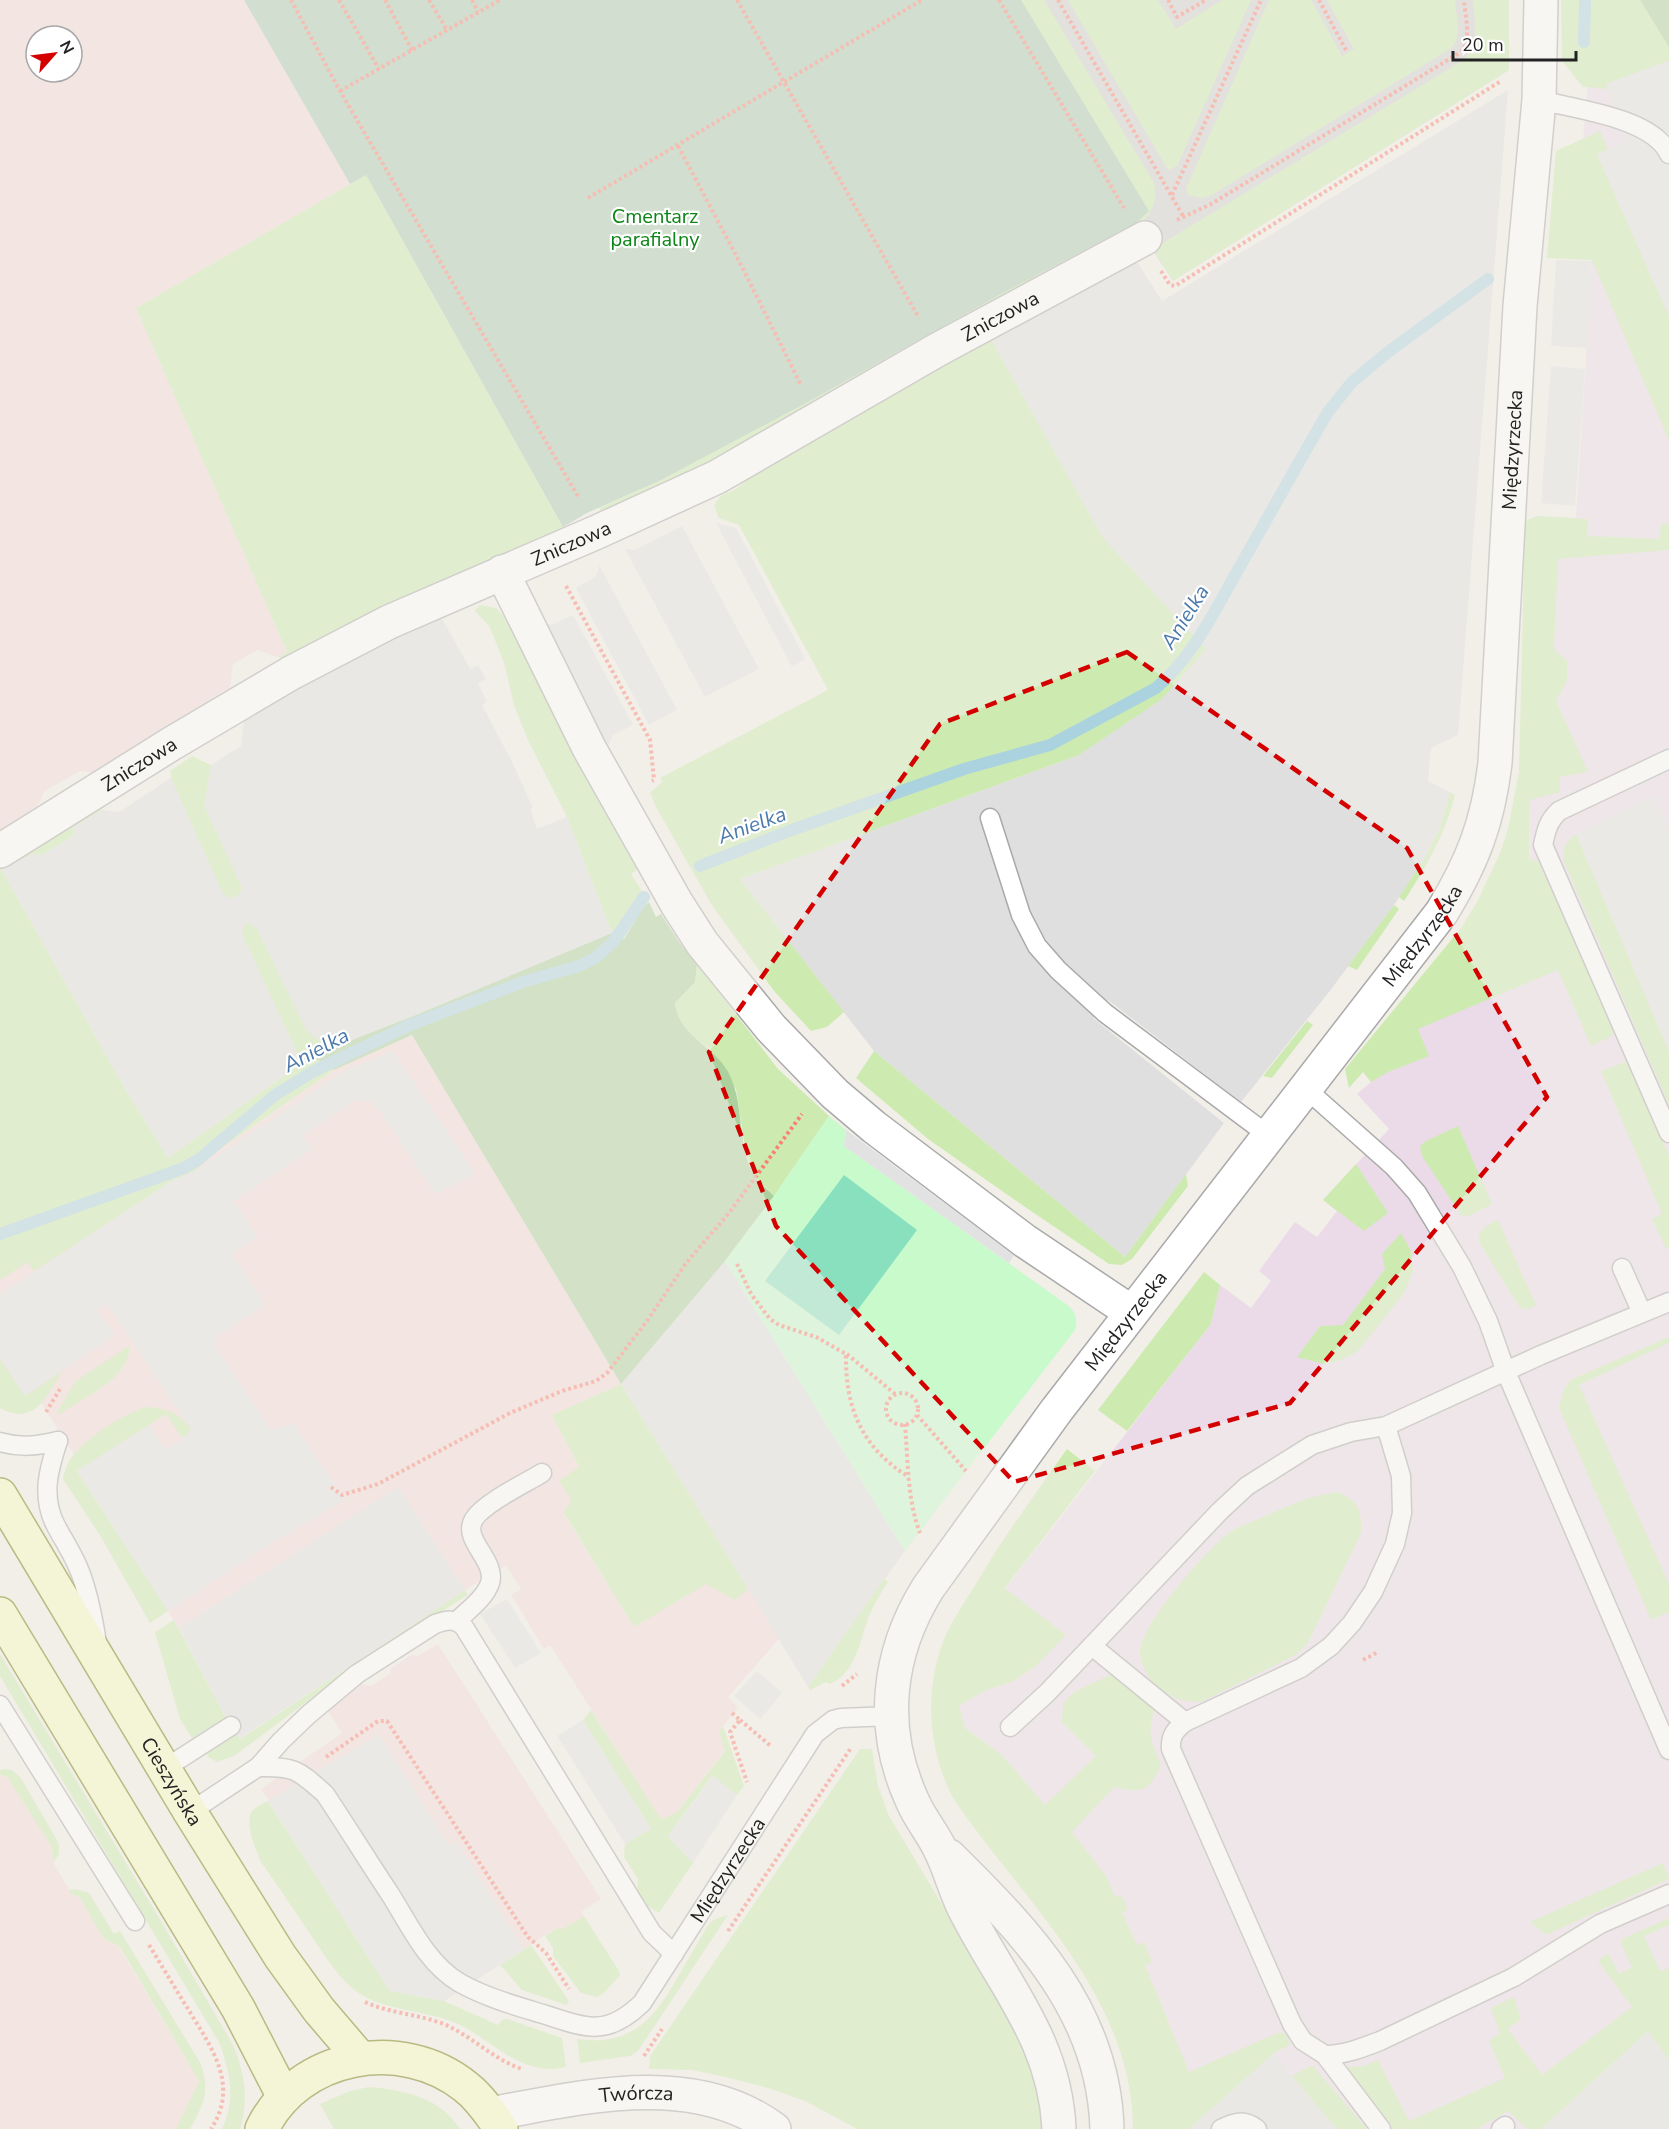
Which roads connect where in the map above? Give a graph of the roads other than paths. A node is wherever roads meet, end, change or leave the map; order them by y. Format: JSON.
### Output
{"nodes":[{"id":1,"x":1541,"y":0,"type":"edge"},
{"id":2,"x":1539,"y":100,"type":"junction"},
{"id":3,"x":1669,"y":154,"type":"edge"},
{"id":4,"x":1137,"y":230,"type":"road end"},
{"id":5,"x":502,"y":572,"type":"junction"},
{"id":6,"x":1667,"y":766,"type":"edge"},
{"id":7,"x":990,"y":818,"type":"dead end"},
{"id":8,"x":0,"y":851,"type":"edge"},
{"id":9,"x":1305,"y":1088,"type":"junction"},
{"id":10,"x":1669,"y":1132,"type":"edge"},
{"id":11,"x":1268,"y":1135,"type":"junction"},
{"id":12,"x":1622,"y":1268,"type":"dead end"},
{"id":13,"x":1669,"y":1302,"type":"edge"},
{"id":14,"x":1131,"y":1312,"type":"junction"},
{"id":15,"x":1642,"y":1313,"type":"junction"},
{"id":16,"x":1506,"y":1372,"type":"junction"},
{"id":17,"x":1386,"y":1426,"type":"junction"},
{"id":18,"x":0,"y":1442,"type":"edge"},
{"id":19,"x":542,"y":1473,"type":"dead end"},
{"id":20,"x":0,"y":1495,"type":"edge"},
{"id":21,"x":0,"y":1614,"type":"edge"},
{"id":22,"x":457,"y":1621,"type":"junction"},
{"id":23,"x":1092,"y":1646,"type":"junction"},
{"id":24,"x":101,"y":1662,"type":"junction"},
{"id":25,"x":2,"y":1714,"type":"edge"},
{"id":26,"x":891,"y":1716,"type":"junction"},
{"id":27,"x":1185,"y":1722,"type":"junction"},
{"id":28,"x":231,"y":1726,"type":"dead end"},
{"id":29,"x":1010,"y":1727,"type":"dead end"},
{"id":30,"x":1669,"y":1750,"type":"edge"},
{"id":31,"x":258,"y":1767,"type":"junction"},
{"id":32,"x":164,"y":1769,"type":"junction"},
{"id":33,"x":190,"y":1812,"type":"junction"},
{"id":34,"x":939,"y":1847,"type":"junction"},
{"id":35,"x":1669,"y":1894,"type":"edge"},
{"id":36,"x":135,"y":1921,"type":"road end"},
{"id":37,"x":674,"y":1954,"type":"junction"},
{"id":38,"x":1324,"y":2055,"type":"junction"},
{"id":39,"x":360,"y":2058,"type":"junction"},
{"id":40,"x":284,"y":2097,"type":"junction"},
{"id":41,"x":496,"y":2121,"type":"edge"},
{"id":42,"x":262,"y":2129,"type":"edge"},
{"id":43,"x":774,"y":2129,"type":"edge"},
{"id":44,"x":1059,"y":2129,"type":"edge"},
{"id":45,"x":1107,"y":2129,"type":"edge"},
{"id":46,"x":1221,"y":2129,"type":"edge"},
{"id":47,"x":1257,"y":2129,"type":"edge"},
{"id":48,"x":1381,"y":2129,"type":"edge"}],
"edges":[{"from":1,"to":2,"type":"street","name":"Międzyrzecka"},
{"from":2,"to":3,"type":"lane"},
{"from":2,"to":9,"type":"street","name":"Międzyrzecka"},
{"from":4,"to":5,"type":"street","name":"Zniczowa"},
{"from":5,"to":8,"type":"street","name":"Zniczowa"},
{"from":5,"to":14,"type":"street"},
{"from":6,"to":10,"type":"lane"},
{"from":7,"to":11,"type":"lane"},
{"from":9,"to":11,"type":"street","name":"Międzyrzecka"},
{"from":9,"to":16,"type":"lane"},
{"from":11,"to":14,"type":"street","name":"Międzyrzecka"},
{"from":12,"to":15,"type":"lane"},
{"from":13,"to":15,"type":"lane"},
{"from":14,"to":26,"type":"street","name":"Międzyrzecka"},
{"from":15,"to":16,"type":"lane"},
{"from":16,"to":17,"type":"lane"},
{"from":16,"to":30,"type":"lane"},
{"from":17,"to":23,"type":"lane"},
{"from":17,"to":27,"type":"lane"},
{"from":18,"to":24,"type":"lane"},
{"from":19,"to":22,"type":"lane"},
{"from":20,"to":24,"type":"main road","name":"Cieszyńska"},
{"from":21,"to":40,"type":"main road"},
{"from":22,"to":31,"type":"lane"},
{"from":22,"to":37,"type":"lane"},
{"from":23,"to":27,"type":"lane"},
{"from":23,"to":29,"type":"lane"},
{"from":24,"to":32,"type":"main road","name":"Cieszyńska"},
{"from":25,"to":36,"type":"lane"},
{"from":26,"to":34,"type":"street","name":"Międzyrzecka"},
{"from":26,"to":37,"type":"lane","name":"Międzyrzecka"},
{"from":27,"to":38,"type":"lane"},
{"from":28,"to":32,"type":"lane"},
{"from":31,"to":33,"type":"lane"},
{"from":31,"to":37,"type":"lane","name":"Międzyrzecka"},
{"from":32,"to":33,"type":"main road","name":"Cieszyńska"},
{"from":33,"to":39,"type":"main road","name":"Cieszyńska"},
{"from":34,"to":44,"type":"street","name":"Międzyrzecka"},
{"from":34,"to":45,"type":"street","name":"Międzyrzecka"},
{"from":35,"to":38,"type":"lane"},
{"from":38,"to":48,"type":"lane"},
{"from":39,"to":40,"type":"main road"},
{"from":39,"to":41,"type":"main road"},
{"from":40,"to":42,"type":"main road"},
{"from":41,"to":43,"type":"street","name":"Twórcza"},
{"from":46,"to":47,"type":"lane"}]}
